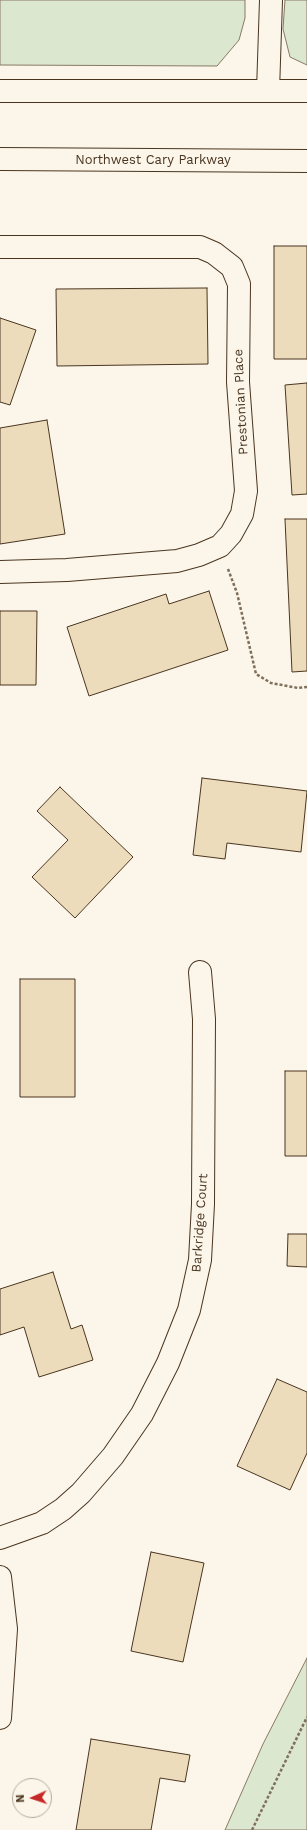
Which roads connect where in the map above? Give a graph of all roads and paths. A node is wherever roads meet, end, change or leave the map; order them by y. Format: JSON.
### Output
{"nodes":[{"id":1,"x":271,"y":0,"type":"edge"},
{"id":2,"x":0,"y":91,"type":"edge"},
{"id":3,"x":268,"y":91,"type":"junction"},
{"id":4,"x":307,"y":91,"type":"edge"},
{"id":5,"x":0,"y":159,"type":"edge"},
{"id":6,"x":307,"y":161,"type":"edge"},
{"id":7,"x":0,"y":247,"type":"edge"},
{"id":8,"x":220,"y":546,"type":"junction"},
{"id":9,"x":0,"y":572,"type":"edge"},
{"id":10,"x":307,"y":688,"type":"edge"},
{"id":11,"x":200,"y":972,"type":"dead end"},
{"id":12,"x":0,"y":1538,"type":"edge"},
{"id":13,"x":0,"y":1577,"type":"edge"},
{"id":14,"x":307,"y":1717,"type":"edge"},
{"id":15,"x":0,"y":1718,"type":"edge"},
{"id":16,"x":252,"y":1830,"type":"edge"}],
"edges":[{"from":1,"to":3,"type":"street"},
{"from":2,"to":3,"type":"street"},
{"from":3,"to":4,"type":"street"},
{"from":5,"to":6,"type":"street","name":"Northwest Cary Parkway"},
{"from":7,"to":8,"type":"street","name":"Prestonian Place"},
{"from":8,"to":9,"type":"street","name":"Prestonian Place"},
{"from":8,"to":10,"type":"path"},
{"from":11,"to":12,"type":"street","name":"Barkridge Court"},
{"from":13,"to":15,"type":"street"},
{"from":14,"to":16,"type":"path"}]}
